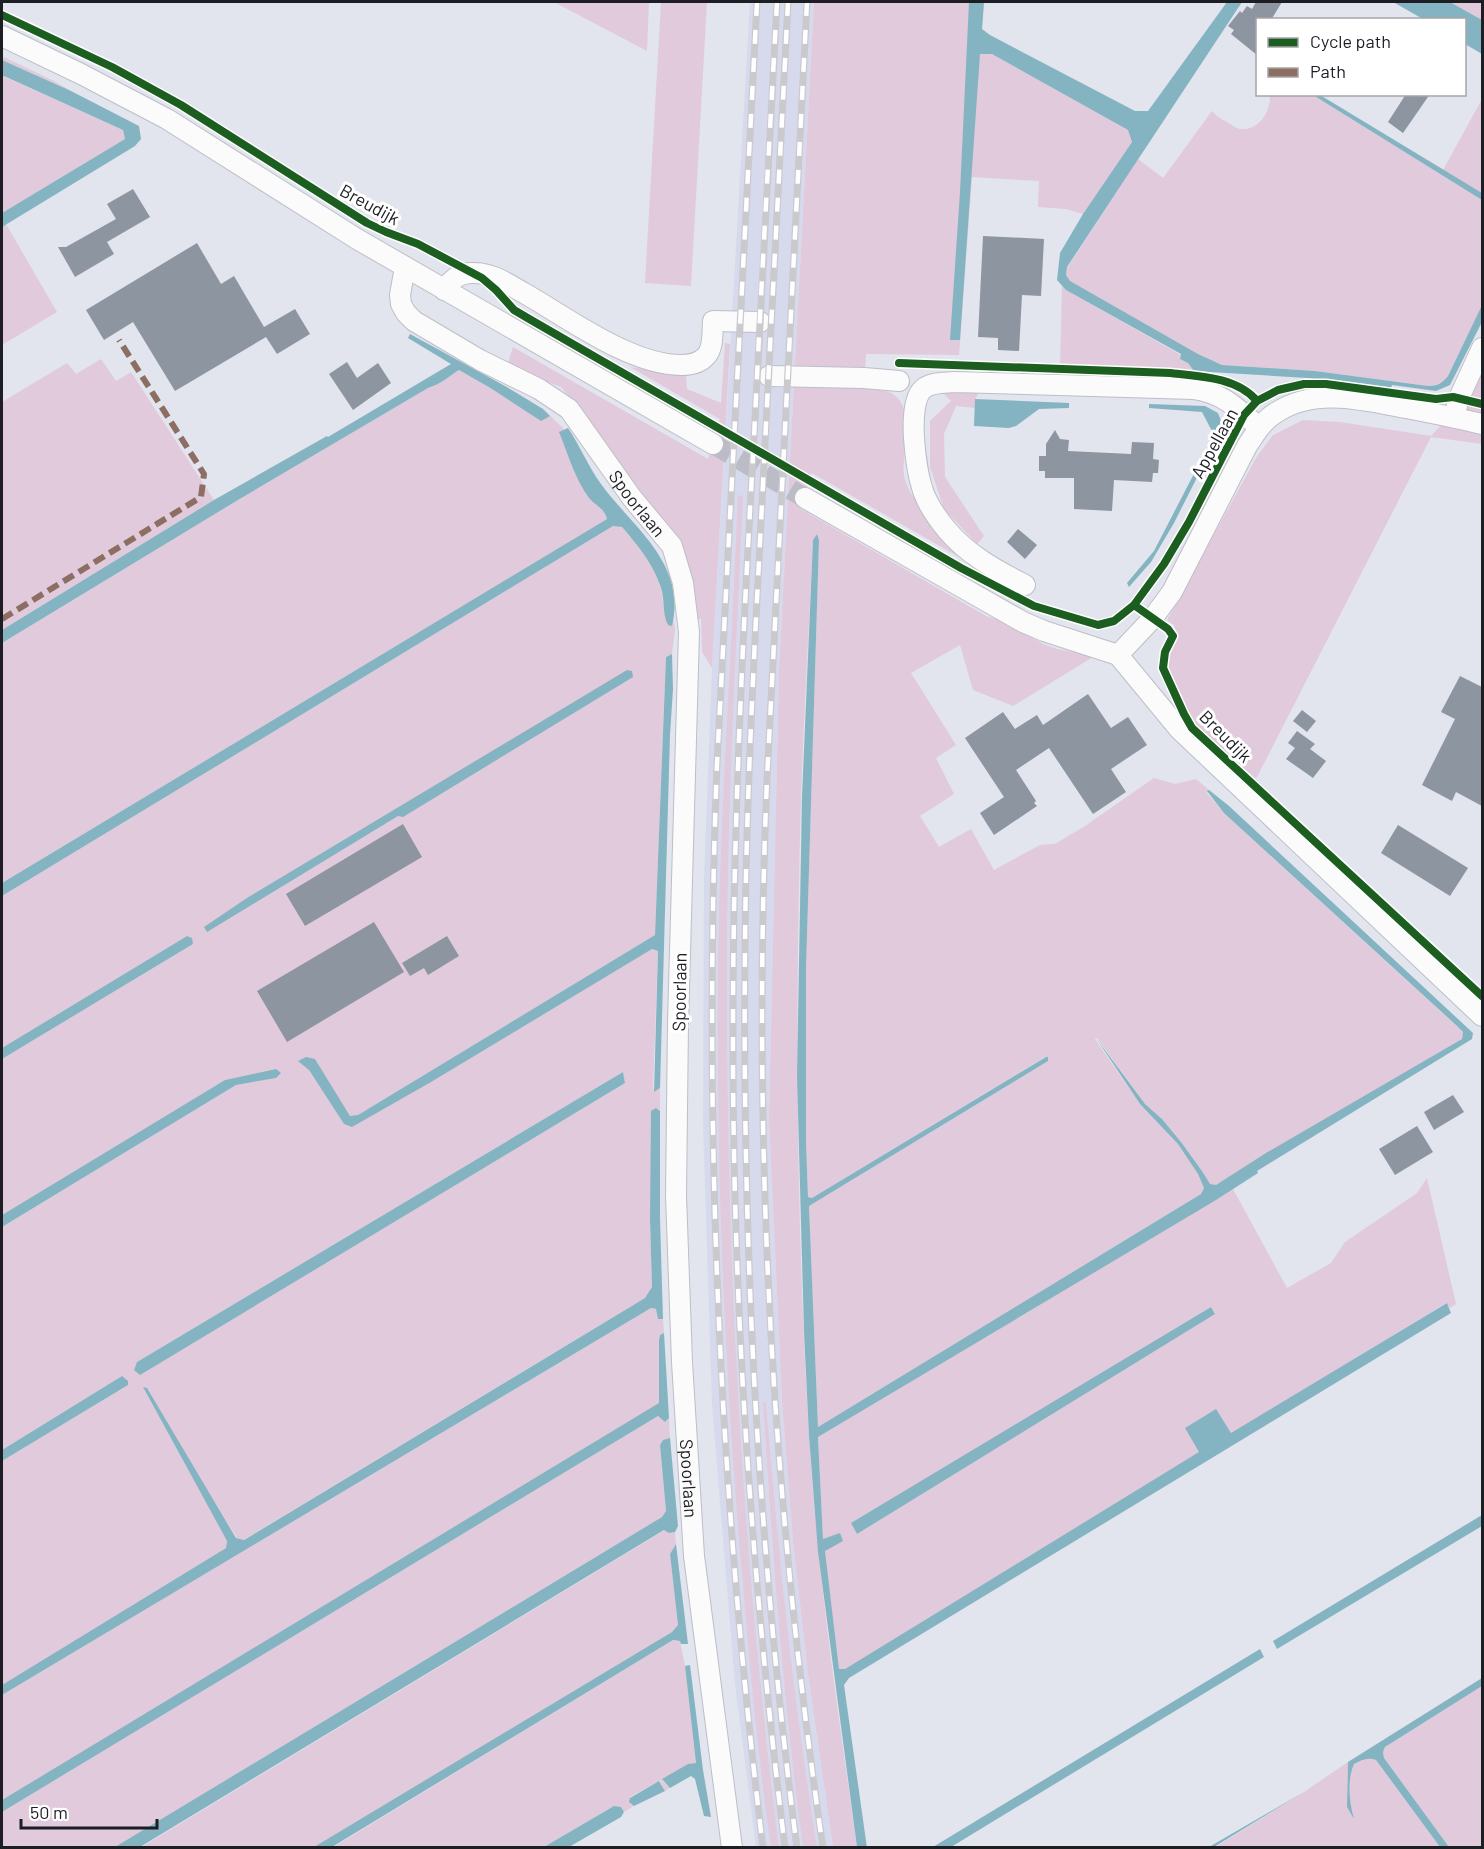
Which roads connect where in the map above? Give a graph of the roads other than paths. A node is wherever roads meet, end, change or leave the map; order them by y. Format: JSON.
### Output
{"nodes":[{"id":1,"x":2,"y":36,"type":"edge"},
{"id":2,"x":405,"y":267,"type":"junction"},
{"id":3,"x":444,"y":290,"type":"junction"},
{"id":4,"x":760,"y":322,"type":"dead end"},
{"id":5,"x":1482,"y":348,"type":"edge"},
{"id":6,"x":768,"y":376,"type":"dead end"},
{"id":7,"x":921,"y":392,"type":"junction"},
{"id":8,"x":1454,"y":417,"type":"junction"},
{"id":9,"x":1482,"y":424,"type":"edge"},
{"id":10,"x":1259,"y":427,"type":"junction"},
{"id":11,"x":713,"y":444,"type":"tunnel mouth"},
{"id":12,"x":805,"y":498,"type":"tunnel mouth"},
{"id":13,"x":1025,"y":585,"type":"dead end"},
{"id":14,"x":1119,"y":655,"type":"junction"},
{"id":15,"x":1482,"y":1016,"type":"edge"},
{"id":16,"x":732,"y":1848,"type":"edge"}],
"edges":[{"from":1,"to":2,"type":"street","name":"Breudijk"},
{"from":2,"to":3,"type":"street","name":"Breudijk"},
{"from":2,"to":16,"type":"street","name":"Spoorlaan"},
{"from":3,"to":4,"type":"street"},
{"from":3,"to":11,"type":"street","name":"Breudijk"},
{"from":5,"to":8,"type":"street"},
{"from":6,"to":7,"type":"street"},
{"from":7,"to":10,"type":"street"},
{"from":7,"to":13,"type":"street"},
{"from":8,"to":9,"type":"street","name":"Appellaan"},
{"from":8,"to":10,"type":"street","name":"Appellaan"},
{"from":10,"to":14,"type":"street","name":"Appellaan"},
{"from":12,"to":14,"type":"street"},
{"from":14,"to":15,"type":"street","name":"Breudijk"}]}
